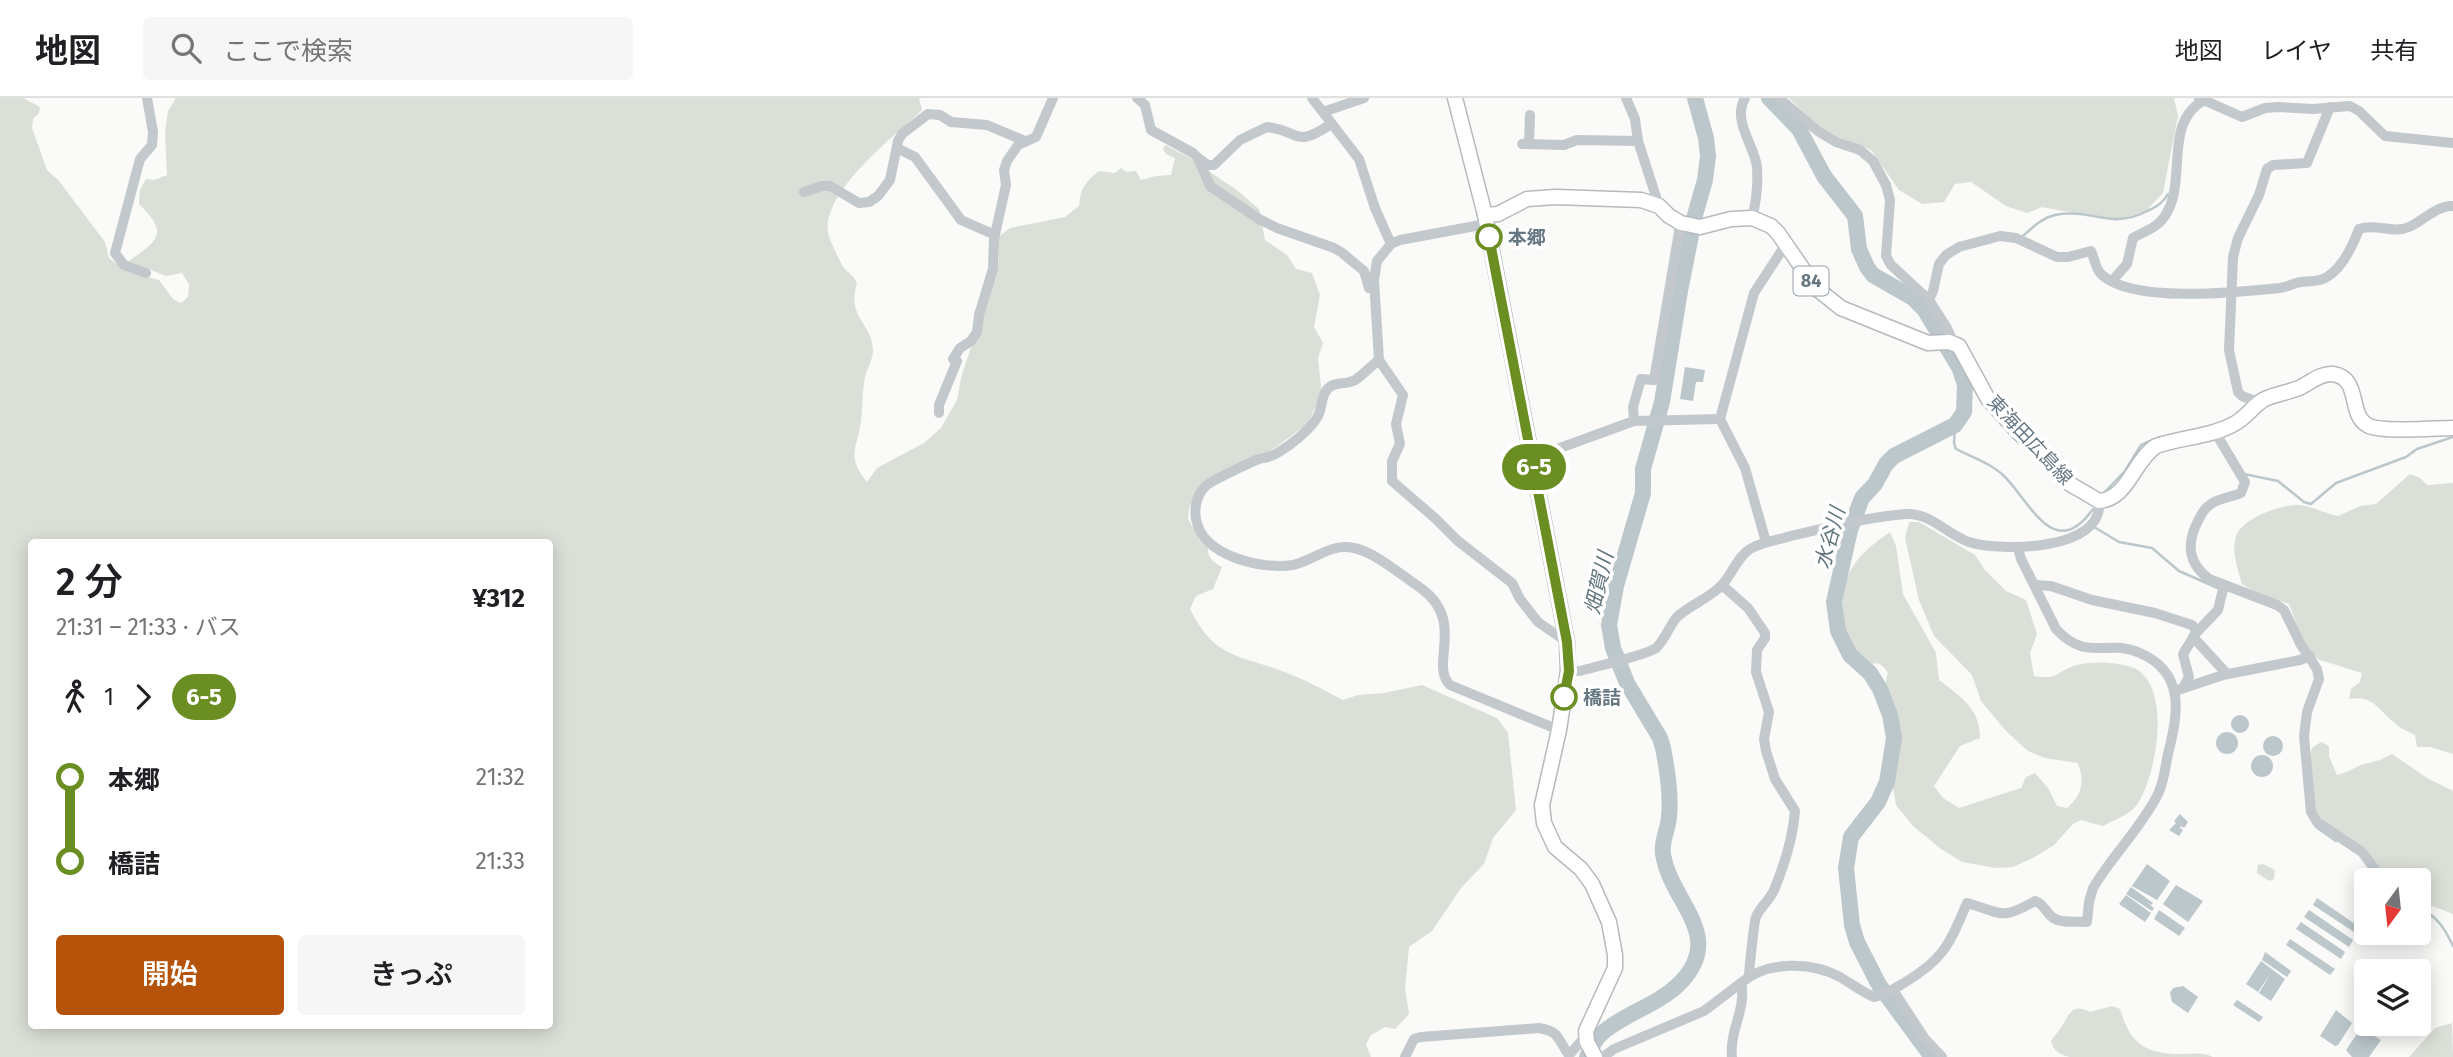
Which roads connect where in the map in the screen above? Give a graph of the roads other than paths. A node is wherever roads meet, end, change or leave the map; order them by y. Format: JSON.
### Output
{"nodes":[{"id":1,"x":147,"y":98,"type":"edge"},
{"id":2,"x":1053,"y":98,"type":"edge"},
{"id":3,"x":1138,"y":98,"type":"edge"},
{"id":4,"x":1312,"y":98,"type":"edge"},
{"id":5,"x":1364,"y":98,"type":"edge"},
{"id":6,"x":1455,"y":98,"type":"edge"},
{"id":7,"x":1626,"y":98,"type":"edge"},
{"id":8,"x":1745,"y":98,"type":"edge"},
{"id":9,"x":1779,"y":98,"type":"edge"},
{"id":10,"x":2202,"y":99,"type":"edge"},
{"id":11,"x":2330,"y":107,"type":"junction"},
{"id":12,"x":1323,"y":112,"type":"junction"},
{"id":13,"x":1531,"y":115,"type":"dead end"},
{"id":14,"x":1331,"y":124,"type":"junction"},
{"id":15,"x":1025,"y":141,"type":"junction"},
{"id":16,"x":1639,"y":141,"type":"junction"},
{"id":17,"x":2453,"y":143,"type":"edge"},
{"id":18,"x":897,"y":148,"type":"junction"},
{"id":19,"x":1198,"y":158,"type":"junction"},
{"id":20,"x":804,"y":192,"type":"dead end"},
{"id":21,"x":1659,"y":206,"type":"junction"},
{"id":22,"x":2453,"y":206,"type":"edge"},
{"id":23,"x":1752,"y":218,"type":"junction"},
{"id":24,"x":1486,"y":219,"type":"junction"},
{"id":25,"x":1680,"y":222,"type":"junction"},
{"id":26,"x":995,"y":235,"type":"junction"},
{"id":27,"x":1391,"y":244,"type":"junction"},
{"id":28,"x":1786,"y":244,"type":"junction"},
{"id":29,"x":146,"y":273,"type":"dead end"},
{"id":30,"x":2112,"y":281,"type":"junction"},
{"id":31,"x":2233,"y":292,"type":"junction"},
{"id":32,"x":1929,"y":300,"type":"junction"},
{"id":33,"x":1375,"y":321,"type":"junction"},
{"id":34,"x":1946,"y":343,"type":"junction"},
{"id":35,"x":1379,"y":360,"type":"junction"},
{"id":36,"x":2260,"y":403,"type":"junction"},
{"id":37,"x":940,"y":413,"type":"dead end"},
{"id":38,"x":1720,"y":419,"type":"junction"},
{"id":39,"x":1639,"y":421,"type":"junction"},
{"id":40,"x":2453,"y":428,"type":"edge"},
{"id":41,"x":2218,"y":431,"type":"junction"},
{"id":42,"x":1533,"y":463,"type":"junction"},
{"id":43,"x":2095,"y":499,"type":"junction"},
{"id":44,"x":1766,"y":542,"type":"junction"},
{"id":45,"x":2018,"y":548,"type":"junction"},
{"id":46,"x":1722,"y":585,"type":"junction"},
{"id":47,"x":2034,"y":585,"type":"junction"},
{"id":48,"x":2224,"y":585,"type":"junction"},
{"id":49,"x":2195,"y":634,"type":"junction"},
{"id":50,"x":1567,"y":642,"type":"junction"},
{"id":51,"x":2310,"y":656,"type":"junction"},
{"id":52,"x":1569,"y":671,"type":"junction"},
{"id":53,"x":2227,"y":674,"type":"junction"},
{"id":54,"x":2179,"y":690,"type":"junction"},
{"id":55,"x":1559,"y":730,"type":"junction"},
{"id":56,"x":2374,"y":868,"type":"edge"},
{"id":57,"x":1745,"y":979,"type":"junction"},
{"id":58,"x":1893,"y":990,"type":"junction"},
{"id":59,"x":1586,"y":1039,"type":"junction"},
{"id":60,"x":1598,"y":1056,"type":"edge"},
{"id":61,"x":1405,"y":1057,"type":"edge"},
{"id":62,"x":1732,"y":1057,"type":"edge"},
{"id":63,"x":1942,"y":1057,"type":"edge"}],
"edges":[{"from":1,"to":29,"type":"street"},
{"from":2,"to":15,"type":"street"},
{"from":3,"to":19,"type":"street"},
{"from":4,"to":12,"type":"street"},
{"from":5,"to":12,"type":"street"},
{"from":6,"to":24,"type":"main road"},
{"from":7,"to":16,"type":"street"},
{"from":8,"to":23,"type":"street"},
{"from":9,"to":32,"type":"street"},
{"from":10,"to":11,"type":"street"},
{"from":10,"to":30,"type":"street"},
{"from":11,"to":17,"type":"street"},
{"from":11,"to":31,"type":"street"},
{"from":12,"to":14,"type":"street"},
{"from":13,"to":16,"type":"street"},
{"from":14,"to":19,"type":"street"},
{"from":14,"to":27,"type":"street"},
{"from":15,"to":18,"type":"street"},
{"from":15,"to":26,"type":"street"},
{"from":16,"to":21,"type":"street"},
{"from":18,"to":20,"type":"street"},
{"from":18,"to":26,"type":"street"},
{"from":19,"to":33,"type":"street"},
{"from":21,"to":24,"type":"main road"},
{"from":21,"to":25,"type":"main road"},
{"from":22,"to":31,"type":"street"},
{"from":23,"to":25,"type":"main road"},
{"from":23,"to":28,"type":"main road","number":"84"},
{"from":24,"to":27,"type":"street"},
{"from":24,"to":42,"type":"main road"},
{"from":25,"to":39,"type":"street"},
{"from":26,"to":37,"type":"street"},
{"from":27,"to":33,"type":"street"},
{"from":28,"to":34,"type":"main road","number":"84"},
{"from":28,"to":38,"type":"street"},
{"from":30,"to":31,"type":"street"},
{"from":30,"to":32,"type":"street"},
{"from":31,"to":36,"type":"street"},
{"from":32,"to":34,"type":"street"},
{"from":33,"to":35,"type":"street"},
{"from":34,"to":43,"type":"main road","name":"東海田広島線"},
{"from":35,"to":50,"type":"street"},
{"from":35,"to":55,"type":"street"},
{"from":36,"to":40,"type":"main road"},
{"from":36,"to":41,"type":"main road"},
{"from":38,"to":39,"type":"street"},
{"from":38,"to":44,"type":"street"},
{"from":39,"to":42,"type":"street"},
{"from":41,"to":43,"type":"main road"},
{"from":41,"to":48,"type":"street"},
{"from":42,"to":50,"type":"main road"},
{"from":43,"to":45,"type":"street"},
{"from":44,"to":45,"type":"street"},
{"from":44,"to":46,"type":"street"},
{"from":45,"to":47,"type":"street"},
{"from":46,"to":52,"type":"street"},
{"from":46,"to":57,"type":"street"},
{"from":47,"to":49,"type":"street"},
{"from":47,"to":54,"type":"street"},
{"from":48,"to":49,"type":"street"},
{"from":48,"to":51,"type":"street"},
{"from":49,"to":53,"type":"street"},
{"from":49,"to":54,"type":"street"},
{"from":50,"to":52,"type":"main road"},
{"from":51,"to":53,"type":"street"},
{"from":51,"to":56,"type":"street"},
{"from":52,"to":55,"type":"main road"},
{"from":53,"to":54,"type":"street"},
{"from":54,"to":58,"type":"street"},
{"from":55,"to":59,"type":"main road"},
{"from":57,"to":58,"type":"street"},
{"from":57,"to":60,"type":"street"},
{"from":57,"to":62,"type":"street"},
{"from":58,"to":63,"type":"street"},
{"from":59,"to":60,"type":"main road"},
{"from":59,"to":61,"type":"street"}]}
